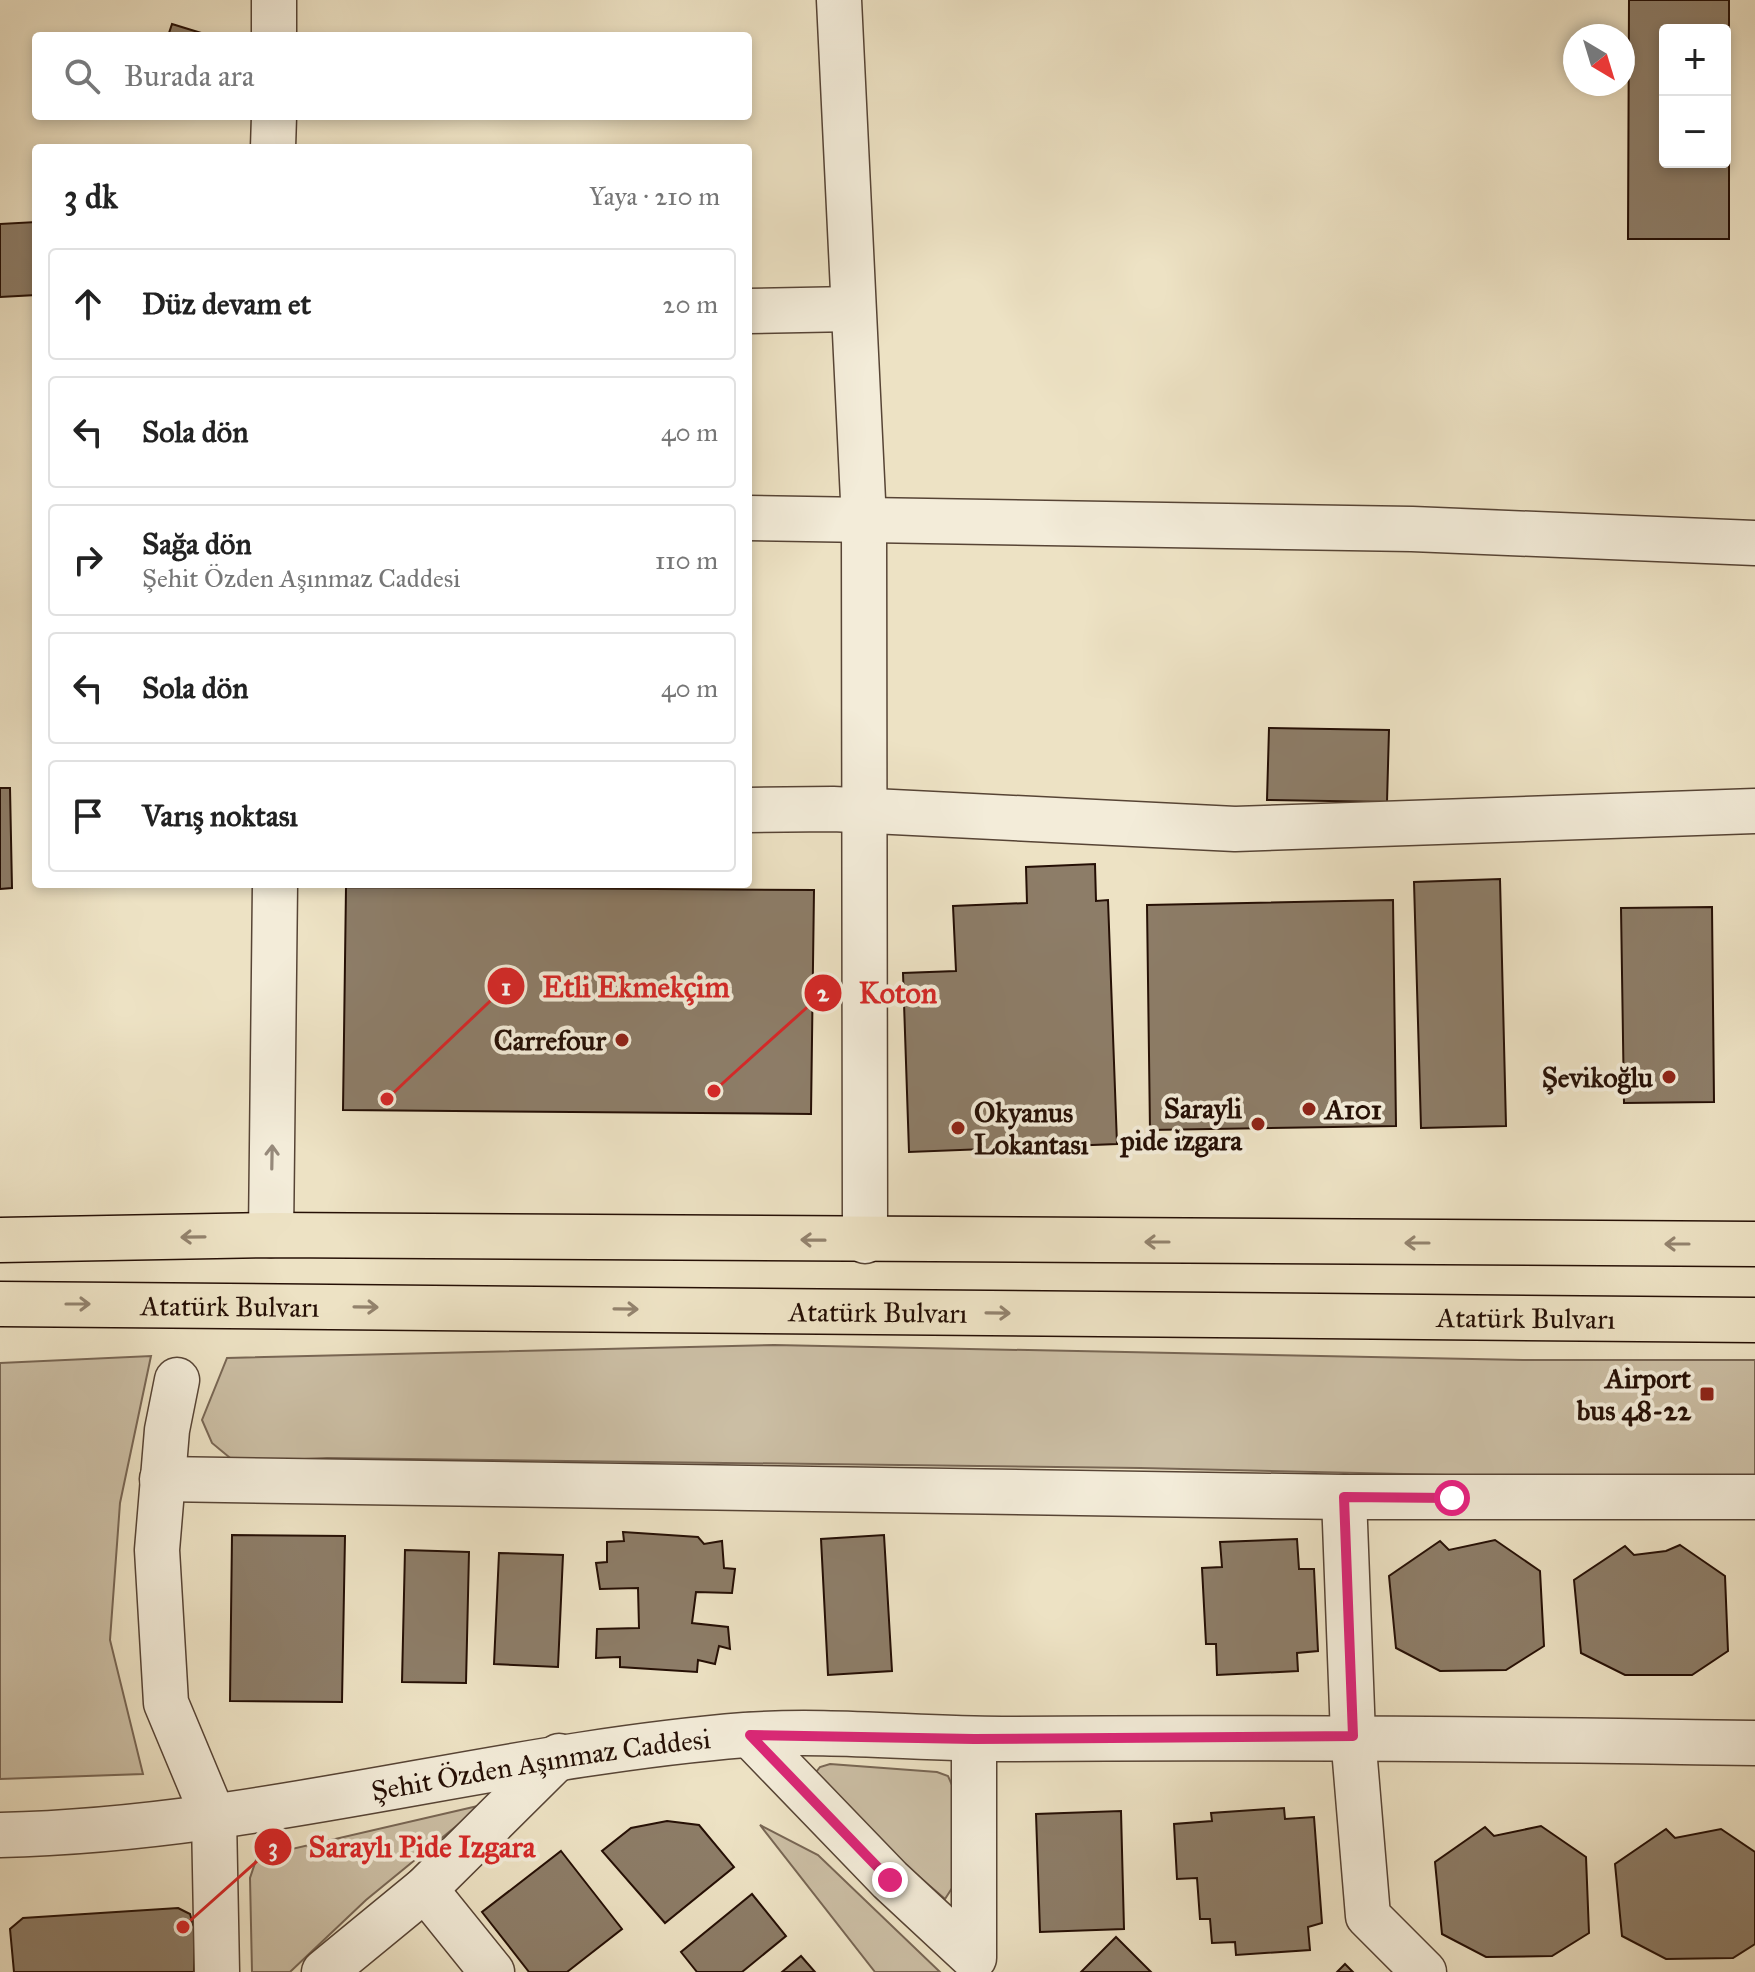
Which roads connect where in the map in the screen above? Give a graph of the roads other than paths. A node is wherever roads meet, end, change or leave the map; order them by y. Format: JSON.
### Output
{"nodes":[{"id":1,"x":274,"y":0,"type":"edge"},
{"id":2,"x":839,"y":0,"type":"edge"},
{"id":3,"x":274,"y":32,"type":"edge"},
{"id":4,"x":274,"y":120,"type":"edge"},
{"id":5,"x":273,"y":144,"type":"edge"},
{"id":6,"x":853,"y":309,"type":"junction"},
{"id":7,"x":752,"y":311,"type":"edge"},
{"id":8,"x":752,"y":518,"type":"edge"},
{"id":9,"x":864,"y":521,"type":"junction"},
{"id":10,"x":1755,"y":543,"type":"edge"},
{"id":11,"x":752,"y":810,"type":"edge"},
{"id":12,"x":865,"y":810,"type":"junction"},
{"id":13,"x":1755,"y":811,"type":"edge"},
{"id":14,"x":275,"y":888,"type":"edge"},
{"id":15,"x":271,"y":1235,"type":"junction"},
{"id":16,"x":0,"y":1240,"type":"edge"},
{"id":17,"x":865,"y":1241,"type":"junction"},
{"id":18,"x":1755,"y":1244,"type":"edge"},
{"id":19,"x":0,"y":1304,"type":"edge"},
{"id":20,"x":1755,"y":1320,"type":"edge"},
{"id":21,"x":177,"y":1380,"type":"dead end"},
{"id":22,"x":162,"y":1479,"type":"junction"},
{"id":23,"x":1344,"y":1497,"type":"junction"},
{"id":24,"x":1755,"y":1497,"type":"edge"},
{"id":25,"x":750,"y":1735,"type":"junction"},
{"id":26,"x":1353,"y":1736,"type":"junction"},
{"id":27,"x":974,"y":1739,"type":"junction"},
{"id":28,"x":1755,"y":1743,"type":"edge"},
{"id":29,"x":559,"y":1756,"type":"junction"},
{"id":30,"x":214,"y":1818,"type":"junction"},
{"id":31,"x":0,"y":1835,"type":"edge"},
{"id":32,"x":425,"y":1889,"type":"junction"},
{"id":33,"x":981,"y":1965,"type":"edge"},
{"id":34,"x":217,"y":1972,"type":"edge"},
{"id":35,"x":324,"y":1972,"type":"edge"},
{"id":36,"x":492,"y":1972,"type":"edge"},
{"id":37,"x":1424,"y":1972,"type":"edge"}],
"edges":[{"from":1,"to":3,"type":"street"},
{"from":2,"to":6,"type":"street"},
{"from":4,"to":5,"type":"street"},
{"from":6,"to":7,"type":"street"},
{"from":6,"to":9,"type":"street"},
{"from":8,"to":9,"type":"street"},
{"from":9,"to":10,"type":"street"},
{"from":9,"to":12,"type":"street"},
{"from":11,"to":12,"type":"street"},
{"from":12,"to":13,"type":"street"},
{"from":12,"to":17,"type":"street"},
{"from":15,"to":14,"type":"street","one_way":true},
{"from":15,"to":16,"type":"main road","one_way":true},
{"from":17,"to":15,"type":"main road","one_way":true},
{"from":18,"to":17,"type":"main road","one_way":true},
{"from":19,"to":20,"type":"main road","name":"Atatürk Bulvarı","one_way":true},
{"from":21,"to":22,"type":"street"},
{"from":22,"to":23,"type":"street"},
{"from":22,"to":30,"type":"street"},
{"from":23,"to":24,"type":"street"},
{"from":23,"to":26,"type":"street"},
{"from":25,"to":27,"type":"street","name":"Şehit Özden Aşınmaz Caddesi"},
{"from":25,"to":29,"type":"street","name":"Şehit Özden Aşınmaz Caddesi"},
{"from":25,"to":33,"type":"street"},
{"from":26,"to":27,"type":"street","name":"Şehit Özden Aşınmaz Caddesi"},
{"from":26,"to":28,"type":"street","name":"Şehit Özden Aşınmaz Caddesi"},
{"from":26,"to":37,"type":"street"},
{"from":27,"to":33,"type":"street"},
{"from":29,"to":30,"type":"street","name":"Şehit Özden Aşınmaz Caddesi"},
{"from":29,"to":32,"type":"street"},
{"from":30,"to":31,"type":"street","name":"Şehit Özden Aşınmaz Caddesi"},
{"from":30,"to":34,"type":"street"},
{"from":32,"to":35,"type":"street"},
{"from":32,"to":36,"type":"street"}]}
